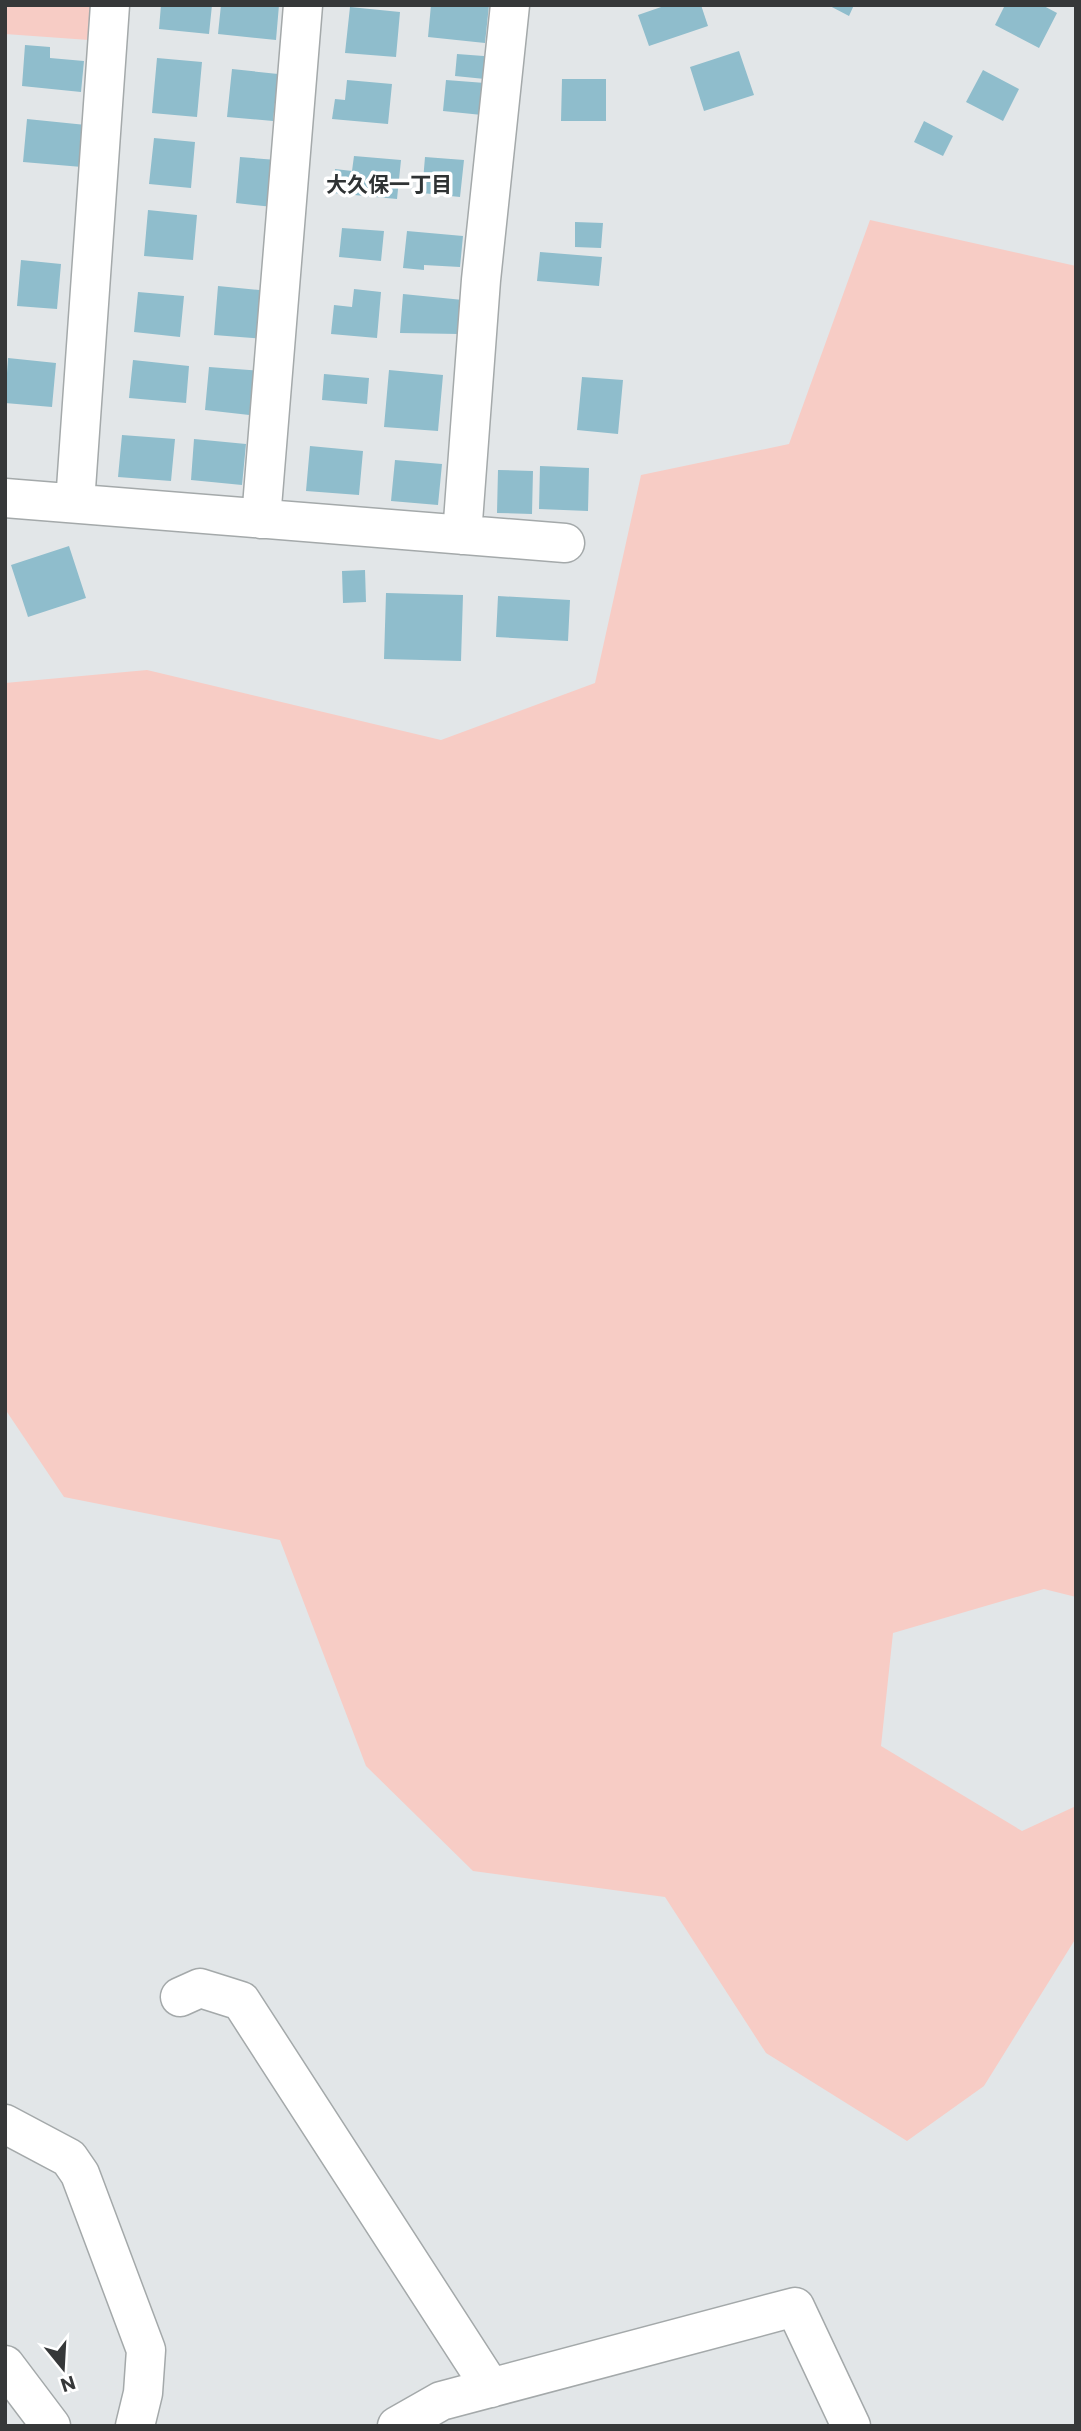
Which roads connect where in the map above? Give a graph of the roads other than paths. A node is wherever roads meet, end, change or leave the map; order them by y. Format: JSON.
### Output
{"nodes":[{"id":1,"x":110,"y":5,"type":"edge"},
{"id":2,"x":303,"y":5,"type":"edge"},
{"id":3,"x":510,"y":5,"type":"edge"},
{"id":4,"x":5,"y":498,"type":"edge"},
{"id":5,"x":75,"y":503,"type":"junction"},
{"id":6,"x":261,"y":519,"type":"junction"},
{"id":7,"x":462,"y":535,"type":"junction"},
{"id":8,"x":565,"y":543,"type":"dead end"},
{"id":9,"x":180,"y":1997,"type":"dead end"},
{"id":10,"x":5,"y":2124,"type":"edge"},
{"id":11,"x":5,"y":2365,"type":"edge"},
{"id":12,"x":491,"y":2388,"type":"junction"},
{"id":13,"x":51,"y":2426,"type":"edge"},
{"id":14,"x":135,"y":2426,"type":"edge"},
{"id":15,"x":397,"y":2426,"type":"edge"},
{"id":16,"x":851,"y":2426,"type":"edge"}],
"edges":[{"from":1,"to":5,"type":"street"},
{"from":2,"to":6,"type":"street"},
{"from":3,"to":7,"type":"street"},
{"from":4,"to":5,"type":"street"},
{"from":5,"to":6,"type":"street"},
{"from":6,"to":7,"type":"street"},
{"from":7,"to":8,"type":"street"},
{"from":9,"to":12,"type":"street"},
{"from":10,"to":14,"type":"street"},
{"from":11,"to":13,"type":"street"},
{"from":12,"to":15,"type":"street"},
{"from":12,"to":16,"type":"street"}]}
